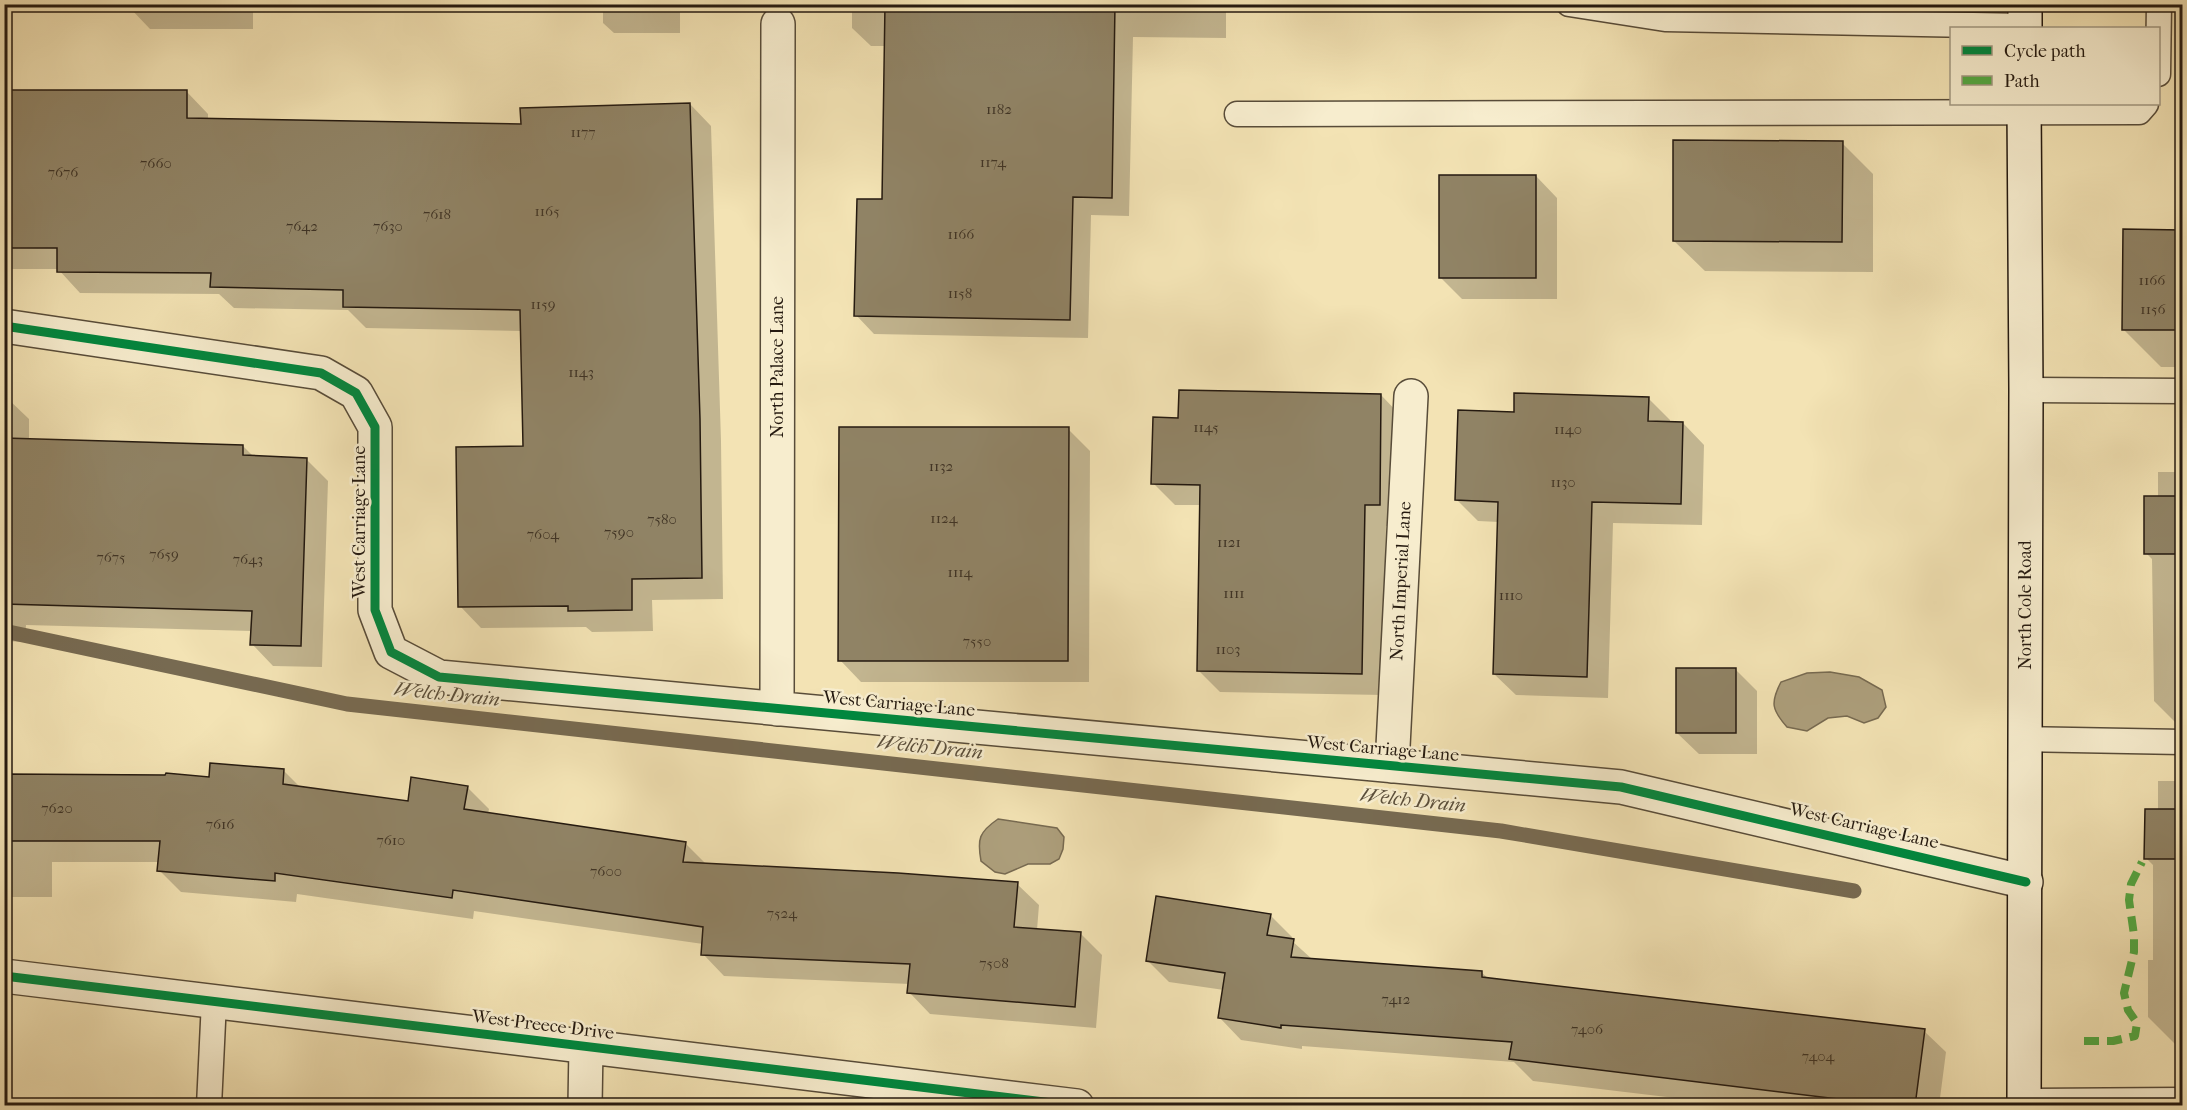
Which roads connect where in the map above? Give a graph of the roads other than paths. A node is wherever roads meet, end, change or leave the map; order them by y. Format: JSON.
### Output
{"nodes":[{"id":1,"x":1569,"y":4,"type":"edge"},
{"id":2,"x":2159,"y":4,"type":"edge"},
{"id":3,"x":2025,"y":20,"type":"edge"},
{"id":4,"x":778,"y":24,"type":"dead end"},
{"id":5,"x":2159,"y":27,"type":"edge"},
{"id":6,"x":2145,"y":105,"type":"edge"},
{"id":7,"x":2024,"y":108,"type":"edge"},
{"id":8,"x":1237,"y":114,"type":"dead end"},
{"id":9,"x":4,"y":326,"type":"edge"},
{"id":10,"x":2026,"y":390,"type":"junction"},
{"id":11,"x":2182,"y":391,"type":"edge"},
{"id":12,"x":1411,"y":396,"type":"dead end"},
{"id":13,"x":777,"y":709,"type":"junction"},
{"id":14,"x":2025,"y":739,"type":"junction"},
{"id":15,"x":2182,"y":742,"type":"edge"},
{"id":16,"x":1392,"y":766,"type":"junction"},
{"id":17,"x":2026,"y":882,"type":"junction"},
{"id":18,"x":4,"y":976,"type":"edge"},
{"id":19,"x":214,"y":1001,"type":"junction"},
{"id":20,"x":586,"y":1046,"type":"junction"},
{"id":21,"x":2182,"y":1100,"type":"edge"},
{"id":22,"x":2024,"y":1103,"type":"edge"},
{"id":23,"x":209,"y":1106,"type":"edge"},
{"id":24,"x":585,"y":1106,"type":"edge"},
{"id":25,"x":1077,"y":1106,"type":"edge"}],
"edges":[{"from":1,"to":3,"type":"lane"},
{"from":2,"to":5,"type":"lane"},
{"from":4,"to":13,"type":"street","name":"North Palace Lane"},
{"from":6,"to":7,"type":"lane"},
{"from":7,"to":8,"type":"lane"},
{"from":7,"to":10,"type":"street","name":"North Cole Road"},
{"from":9,"to":13,"type":"street","name":"West Carriage Lane"},
{"from":10,"to":11,"type":"lane"},
{"from":10,"to":14,"type":"street","name":"North Cole Road"},
{"from":12,"to":16,"type":"street","name":"North Imperial Lane"},
{"from":13,"to":16,"type":"street","name":"West Carriage Lane"},
{"from":14,"to":15,"type":"lane"},
{"from":14,"to":17,"type":"street","name":"North Cole Road"},
{"from":16,"to":17,"type":"street","name":"West Carriage Lane"},
{"from":17,"to":22,"type":"street","name":"North Cole Road"},
{"from":18,"to":19,"type":"street","name":"West Preece Drive"},
{"from":19,"to":20,"type":"street","name":"West Preece Drive"},
{"from":19,"to":23,"type":"lane"},
{"from":20,"to":24,"type":"street"},
{"from":20,"to":25,"type":"street","name":"West Preece Drive"},
{"from":21,"to":22,"type":"lane"}]}
